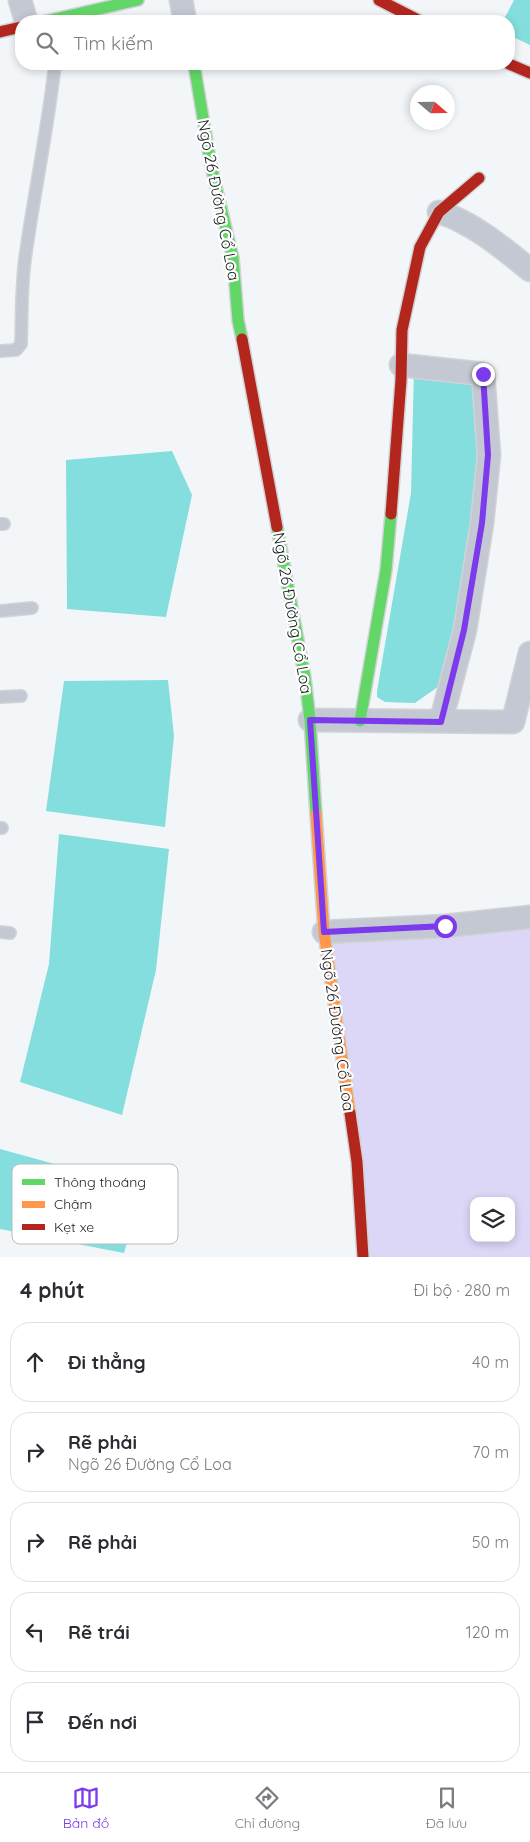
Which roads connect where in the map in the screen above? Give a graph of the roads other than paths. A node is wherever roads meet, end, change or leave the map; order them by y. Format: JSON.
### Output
{"nodes":[{"id":1,"x":20,"y":0,"type":"edge"},
{"id":2,"x":138,"y":0,"type":"edge"},
{"id":3,"x":181,"y":0,"type":"edge"},
{"id":4,"x":380,"y":0,"type":"edge"},
{"id":5,"x":24,"y":15,"type":"edge"},
{"id":6,"x":80,"y":15,"type":"edge"},
{"id":7,"x":184,"y":15,"type":"edge"},
{"id":8,"x":409,"y":15,"type":"edge"},
{"id":9,"x":15,"y":28,"type":"edge"},
{"id":10,"x":0,"y":32,"type":"edge"},
{"id":11,"x":515,"y":66,"type":"edge"},
{"id":12,"x":54,"y":70,"type":"edge"},
{"id":13,"x":195,"y":70,"type":"edge"},
{"id":14,"x":530,"y":72,"type":"edge"},
{"id":15,"x":479,"y":178,"type":"dead end"},
{"id":16,"x":439,"y":212,"type":"junction"},
{"id":17,"x":530,"y":270,"type":"edge"},
{"id":18,"x":0,"y":351,"type":"edge"},
{"id":19,"x":401,"y":364,"type":"junction"},
{"id":20,"x":32,"y":608,"type":"dead end"},
{"id":21,"x":0,"y":611,"type":"edge"},
{"id":22,"x":530,"y":653,"type":"edge"},
{"id":23,"x":21,"y":696,"type":"dead end"},
{"id":24,"x":0,"y":697,"type":"edge"},
{"id":25,"x":310,"y":720,"type":"junction"},
{"id":26,"x":360,"y":721,"type":"junction"},
{"id":27,"x":441,"y":722,"type":"junction"},
{"id":28,"x":530,"y":917,"type":"edge"},
{"id":29,"x":324,"y":932,"type":"junction"},
{"id":30,"x":363,"y":1257,"type":"edge"}],
"edges":[{"from":1,"to":5,"type":"street"},
{"from":2,"to":6,"type":"street"},
{"from":3,"to":7,"type":"street"},
{"from":4,"to":8,"type":"street"},
{"from":9,"to":10,"type":"street"},
{"from":11,"to":14,"type":"street"},
{"from":12,"to":18,"type":"lane"},
{"from":13,"to":25,"type":"street","name":"Ngõ 26 Đường Cổ Loa"},
{"from":15,"to":16,"type":"street"},
{"from":16,"to":17,"type":"street"},
{"from":16,"to":19,"type":"street"},
{"from":19,"to":26,"type":"street"},
{"from":19,"to":27,"type":"street"},
{"from":20,"to":21,"type":"lane"},
{"from":22,"to":27,"type":"street"},
{"from":23,"to":24,"type":"lane"},
{"from":25,"to":26,"type":"street"},
{"from":25,"to":29,"type":"street","name":"Ngõ 26 Đường Cổ Loa"},
{"from":26,"to":27,"type":"street"},
{"from":28,"to":29,"type":"street"},
{"from":29,"to":30,"type":"street","name":"Ngõ 26 Đường Cổ Loa"}]}
